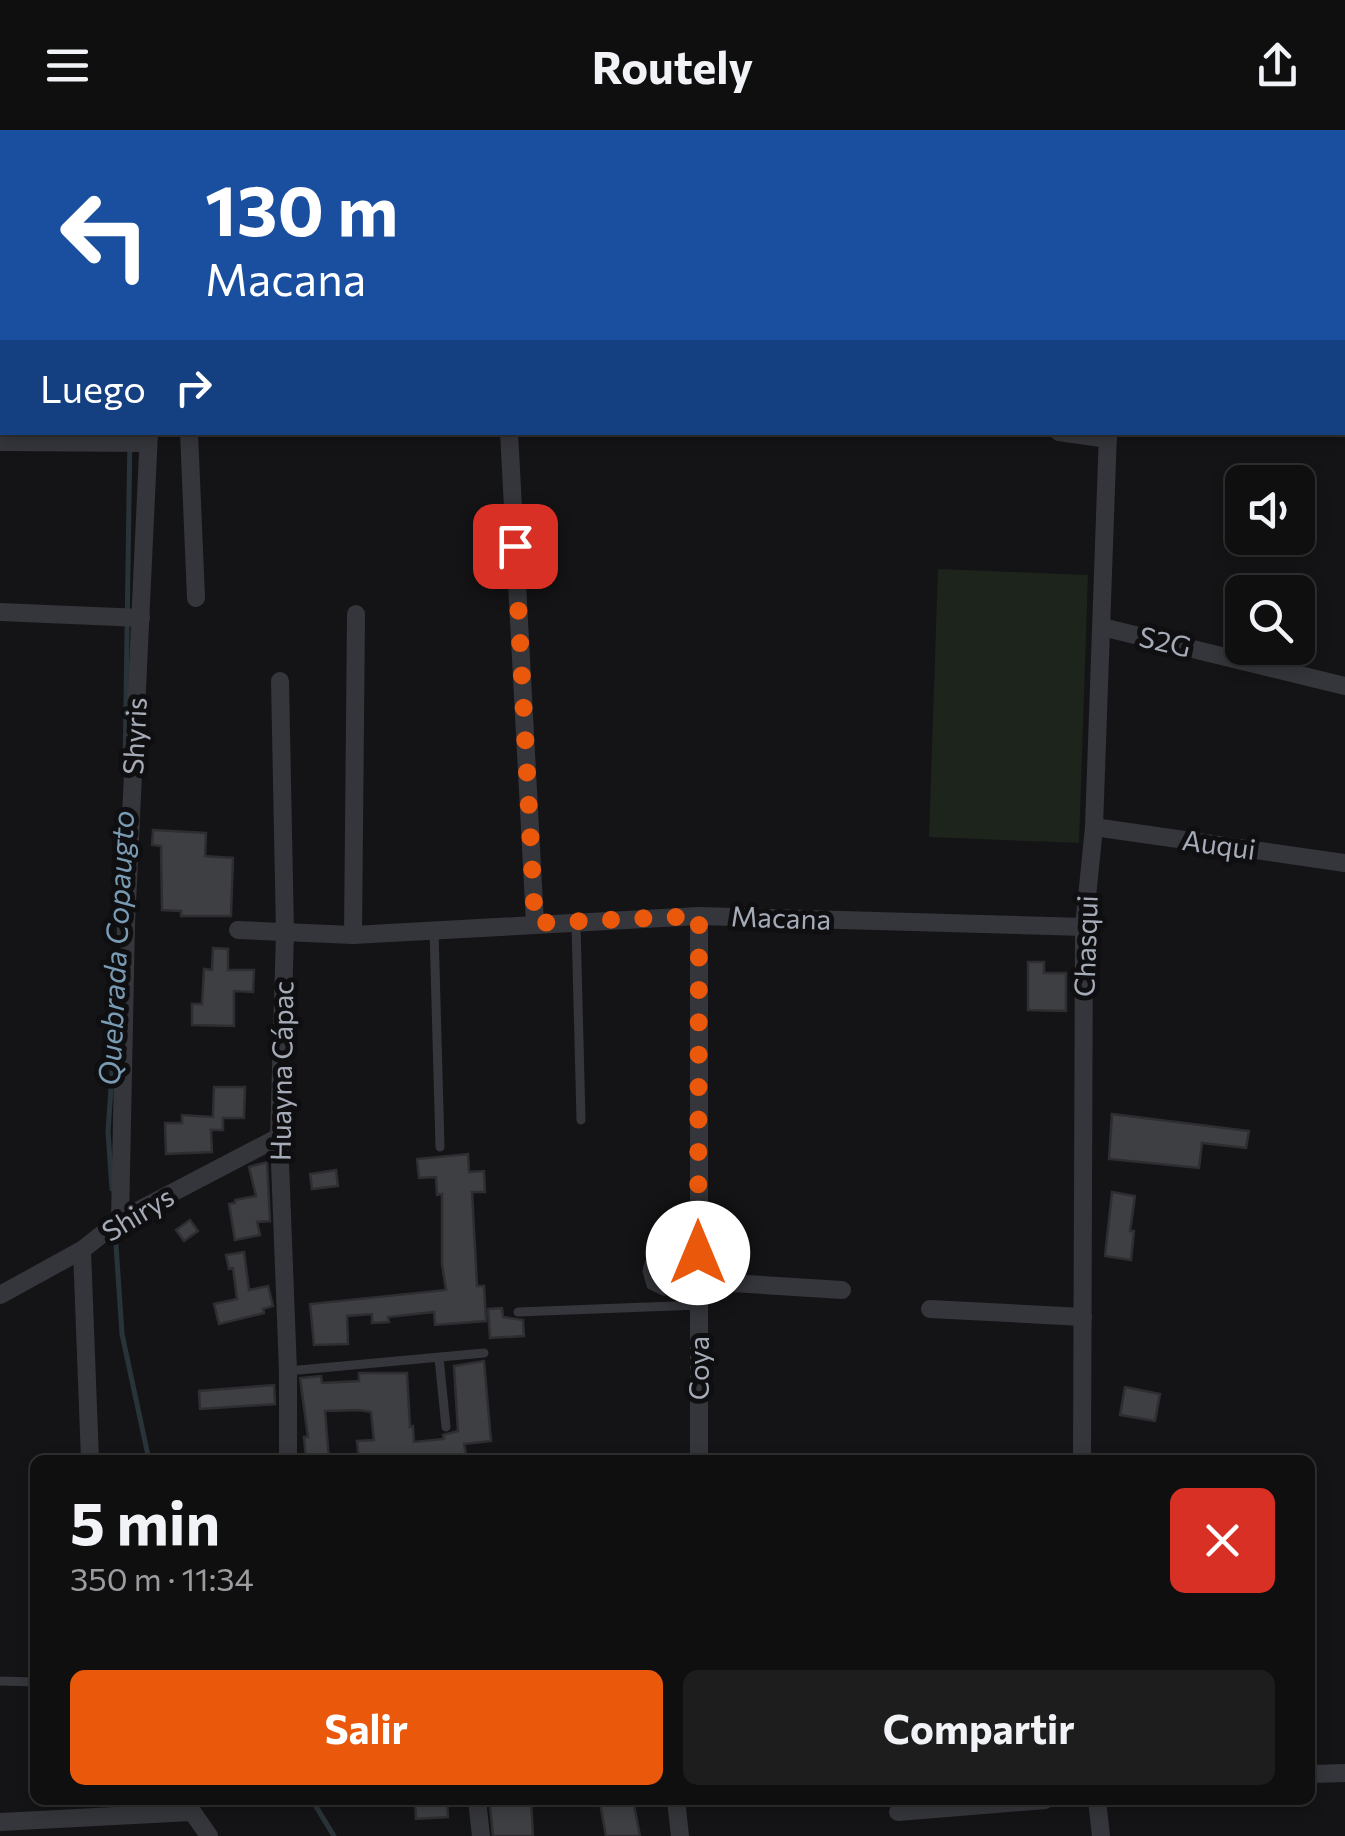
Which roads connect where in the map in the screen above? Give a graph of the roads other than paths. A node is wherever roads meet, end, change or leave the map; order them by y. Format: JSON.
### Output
{"nodes":[{"id":1,"x":189,"y":435,"type":"edge"},
{"id":2,"x":510,"y":435,"type":"edge"},
{"id":3,"x":1108,"y":436,"type":"edge"},
{"id":4,"x":148,"y":438,"type":"edge"},
{"id":5,"x":0,"y":442,"type":"edge"},
{"id":6,"x":196,"y":598,"type":"dead end"},
{"id":7,"x":0,"y":612,"type":"edge"},
{"id":8,"x":356,"y":614,"type":"dead end"},
{"id":9,"x":141,"y":618,"type":"junction"},
{"id":10,"x":1102,"y":628,"type":"junction"},
{"id":11,"x":280,"y":681,"type":"dead end"},
{"id":12,"x":1345,"y":686,"type":"edge"},
{"id":13,"x":1094,"y":827,"type":"junction"},
{"id":14,"x":1345,"y":863,"type":"edge"},
{"id":15,"x":699,"y":916,"type":"junction"},
{"id":16,"x":576,"y":921,"type":"junction"},
{"id":17,"x":535,"y":923,"type":"junction"},
{"id":18,"x":1084,"y":927,"type":"junction"},
{"id":19,"x":434,"y":929,"type":"junction"},
{"id":20,"x":238,"y":930,"type":"dead end"},
{"id":21,"x":284,"y":933,"type":"junction"},
{"id":22,"x":353,"y":934,"type":"junction"},
{"id":23,"x":581,"y":1120,"type":"dead end"},
{"id":24,"x":279,"y":1137,"type":"junction"},
{"id":25,"x":440,"y":1147,"type":"dead end"},
{"id":26,"x":120,"y":1220,"type":"junction"},
{"id":27,"x":82,"y":1250,"type":"junction"},
{"id":28,"x":669,"y":1254,"type":"dead end"},
{"id":29,"x":842,"y":1290,"type":"dead end"},
{"id":30,"x":699,"y":1292,"type":"junction"},
{"id":31,"x":0,"y":1296,"type":"edge"},
{"id":32,"x":930,"y":1309,"type":"dead end"},
{"id":33,"x":518,"y":1312,"type":"dead end"},
{"id":34,"x":1083,"y":1317,"type":"junction"},
{"id":35,"x":484,"y":1353,"type":"dead end"},
{"id":36,"x":439,"y":1358,"type":"junction"},
{"id":37,"x":288,"y":1371,"type":"junction"},
{"id":38,"x":446,"y":1427,"type":"dead end"},
{"id":39,"x":90,"y":1455,"type":"edge"},
{"id":40,"x":288,"y":1455,"type":"edge"},
{"id":41,"x":699,"y":1455,"type":"edge"},
{"id":42,"x":1082,"y":1455,"type":"edge"},
{"id":43,"x":0,"y":1681,"type":"edge"},
{"id":44,"x":30,"y":1682,"type":"edge"},
{"id":45,"x":1345,"y":1773,"type":"edge"},
{"id":46,"x":1315,"y":1774,"type":"edge"},
{"id":47,"x":478,"y":1805,"type":"edge"},
{"id":48,"x":677,"y":1805,"type":"edge"},
{"id":49,"x":984,"y":1805,"type":"edge"},
{"id":50,"x":1097,"y":1805,"type":"edge"},
{"id":51,"x":188,"y":1806,"type":"edge"},
{"id":52,"x":898,"y":1812,"type":"dead end"},
{"id":53,"x":0,"y":1822,"type":"edge"},
{"id":54,"x":208,"y":1836,"type":"edge"},
{"id":55,"x":481,"y":1836,"type":"edge"},
{"id":56,"x":680,"y":1836,"type":"edge"},
{"id":57,"x":1100,"y":1836,"type":"edge"}],
"edges":[{"from":1,"to":6,"type":"street"},
{"from":2,"to":17,"type":"street"},
{"from":3,"to":10,"type":"street","name":"Chasqui"},
{"from":4,"to":5,"type":"street"},
{"from":4,"to":9,"type":"street","name":"Shyris"},
{"from":7,"to":9,"type":"street"},
{"from":8,"to":22,"type":"street"},
{"from":9,"to":26,"type":"street","name":"Shyris"},
{"from":10,"to":12,"type":"street","name":"S2G"},
{"from":10,"to":13,"type":"street","name":"Chasqui"},
{"from":11,"to":21,"type":"street","name":"Huayna Cápac"},
{"from":13,"to":14,"type":"street","name":"Auqui"},
{"from":13,"to":18,"type":"street","name":"Chasqui"},
{"from":15,"to":16,"type":"street","name":"Macana"},
{"from":15,"to":18,"type":"street","name":"Macana"},
{"from":15,"to":30,"type":"street","name":"Coya"},
{"from":16,"to":17,"type":"street","name":"Macana"},
{"from":16,"to":23,"type":"lane"},
{"from":17,"to":19,"type":"street","name":"Macana"},
{"from":18,"to":34,"type":"street","name":"Chasqui"},
{"from":19,"to":22,"type":"street","name":"Macana"},
{"from":19,"to":25,"type":"lane"},
{"from":20,"to":21,"type":"street","name":"Macana"},
{"from":21,"to":22,"type":"street","name":"Macana"},
{"from":21,"to":24,"type":"street","name":"Huayna Cápac"},
{"from":24,"to":26,"type":"street","name":"Shirys"},
{"from":24,"to":37,"type":"street","name":"Huayna Cápac"},
{"from":26,"to":27,"type":"street","name":"Shirys"},
{"from":27,"to":31,"type":"street","name":"Shirys"},
{"from":27,"to":39,"type":"street"},
{"from":28,"to":30,"type":"lane"},
{"from":29,"to":30,"type":"street"},
{"from":30,"to":33,"type":"lane"},
{"from":30,"to":41,"type":"street","name":"Coya"},
{"from":32,"to":34,"type":"street"},
{"from":34,"to":42,"type":"street","name":"Chasqui"},
{"from":35,"to":36,"type":"lane"},
{"from":36,"to":37,"type":"lane"},
{"from":36,"to":38,"type":"lane"},
{"from":37,"to":40,"type":"street","name":"Huayna Cápac"},
{"from":43,"to":44,"type":"lane"},
{"from":45,"to":46,"type":"street"},
{"from":47,"to":55,"type":"street"},
{"from":48,"to":56,"type":"street"},
{"from":49,"to":52,"type":"street"},
{"from":50,"to":57,"type":"street"},
{"from":51,"to":53,"type":"street"},
{"from":51,"to":54,"type":"street"}]}
